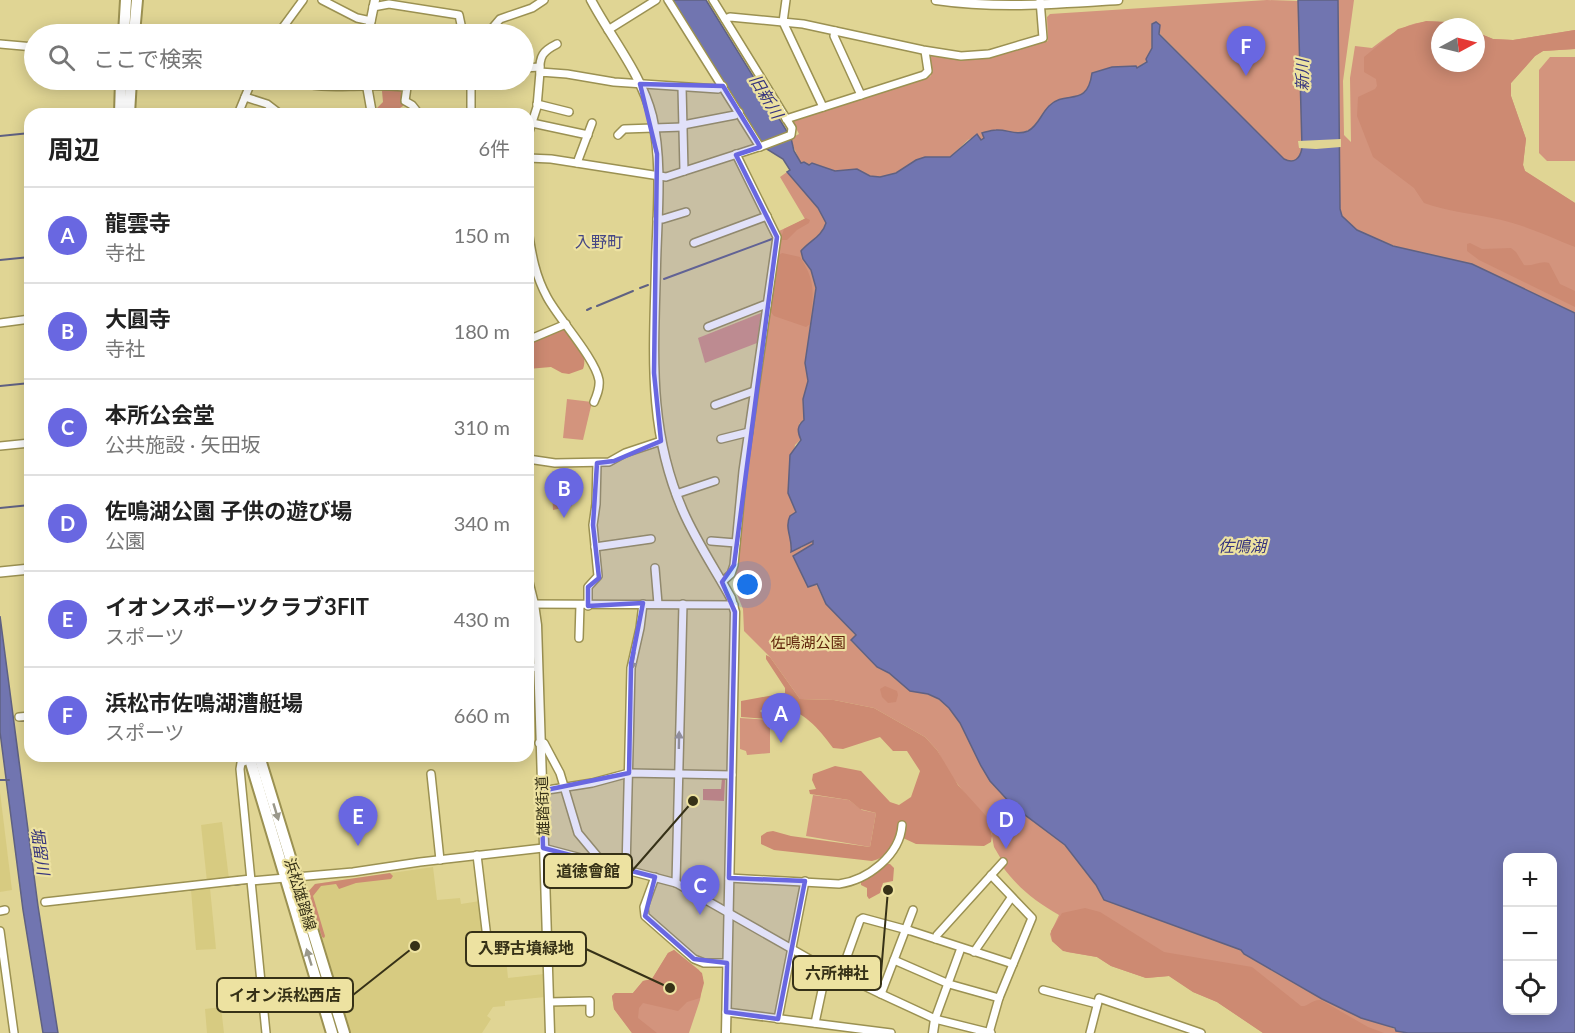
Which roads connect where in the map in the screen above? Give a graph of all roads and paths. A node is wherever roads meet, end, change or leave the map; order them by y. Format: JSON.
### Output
{"nodes":[{"id":1,"x":126,"y":0,"type":"edge"},
{"id":2,"x":137,"y":0,"type":"edge"},
{"id":3,"x":303,"y":0,"type":"edge"},
{"id":4,"x":322,"y":0,"type":"edge"},
{"id":5,"x":544,"y":0,"type":"edge"},
{"id":6,"x":656,"y":0,"type":"edge"},
{"id":7,"x":668,"y":0,"type":"edge"},
{"id":8,"x":713,"y":0,"type":"edge"},
{"id":9,"x":786,"y":0,"type":"edge"},
{"id":10,"x":936,"y":0,"type":"edge"},
{"id":11,"x":1118,"y":0,"type":"edge"},
{"id":12,"x":593,"y":1,"type":"edge"},
{"id":13,"x":390,"y":2,"type":"edge"},
{"id":14,"x":1040,"y":2,"type":"edge"},
{"id":15,"x":374,"y":4,"type":"edge"},
{"id":16,"x":725,"y":19,"type":"junction"},
{"id":17,"x":371,"y":21,"type":"junction"},
{"id":18,"x":783,"y":22,"type":"junction"},
{"id":19,"x":125,"y":24,"type":"edge"},
{"id":20,"x":135,"y":24,"type":"edge"},
{"id":21,"x":285,"y":24,"type":"edge"},
{"id":22,"x":370,"y":24,"type":"edge"},
{"id":23,"x":461,"y":24,"type":"edge"},
{"id":24,"x":495,"y":24,"type":"edge"},
{"id":25,"x":608,"y":30,"type":"junction"},
{"id":26,"x":835,"y":31,"type":"junction"},
{"id":27,"x":0,"y":44,"type":"edge"},
{"id":28,"x":557,"y":44,"type":"dead end"},
{"id":29,"x":24,"y":46,"type":"edge"},
{"id":30,"x":925,"y":51,"type":"junction"},
{"id":31,"x":534,"y":69,"type":"edge"},
{"id":32,"x":540,"y":69,"type":"junction"},
{"id":33,"x":640,"y":84,"type":"junction"},
{"id":34,"x":723,"y":86,"type":"junction"},
{"id":35,"x":682,"y":87,"type":"junction"},
{"id":36,"x":121,"y":90,"type":"edge"},
{"id":37,"x":130,"y":90,"type":"edge"},
{"id":38,"x":248,"y":90,"type":"edge"},
{"id":39,"x":368,"y":90,"type":"edge"},
{"id":40,"x":407,"y":90,"type":"edge"},
{"id":41,"x":471,"y":90,"type":"edge"},
{"id":42,"x":861,"y":95,"type":"junction"},
{"id":43,"x":245,"y":97,"type":"junction"},
{"id":44,"x":537,"y":104,"type":"junction"},
{"id":45,"x":823,"y":107,"type":"junction"},
{"id":46,"x":120,"y":108,"type":"edge"},
{"id":47,"x":129,"y":108,"type":"edge"},
{"id":48,"x":240,"y":108,"type":"edge"},
{"id":49,"x":272,"y":108,"type":"edge"},
{"id":50,"x":371,"y":108,"type":"edge"},
{"id":51,"x":414,"y":108,"type":"edge"},
{"id":52,"x":471,"y":108,"type":"edge"},
{"id":53,"x":569,"y":112,"type":"dead end"},
{"id":54,"x":739,"y":112,"type":"junction"},
{"id":55,"x":534,"y":115,"type":"edge"},
{"id":56,"x":786,"y":119,"type":"junction"},
{"id":57,"x":534,"y":123,"type":"edge"},
{"id":58,"x":592,"y":123,"type":"dead end"},
{"id":59,"x":683,"y":126,"type":"junction"},
{"id":60,"x":654,"y":128,"type":"junction"},
{"id":61,"x":588,"y":135,"type":"junction"},
{"id":62,"x":618,"y":135,"type":"dead end"},
{"id":63,"x":761,"y":147,"type":"junction"},
{"id":64,"x":736,"y":154,"type":"junction"},
{"id":65,"x":534,"y":158,"type":"edge"},
{"id":66,"x":577,"y":163,"type":"junction"},
{"id":67,"x":684,"y":171,"type":"junction"},
{"id":68,"x":658,"y":176,"type":"junction"},
{"id":69,"x":686,"y":212,"type":"dead end"},
{"id":70,"x":767,"y":216,"type":"junction"},
{"id":71,"x":657,"y":219,"type":"junction"},
{"id":72,"x":694,"y":243,"type":"dead end"},
{"id":73,"x":534,"y":269,"type":"edge"},
{"id":74,"x":767,"y":305,"type":"junction"},
{"id":75,"x":24,"y":320,"type":"edge"},
{"id":76,"x":0,"y":322,"type":"edge"},
{"id":77,"x":566,"y":324,"type":"junction"},
{"id":78,"x":708,"y":327,"type":"dead end"},
{"id":79,"x":534,"y":337,"type":"edge"},
{"id":80,"x":754,"y":391,"type":"junction"},
{"id":81,"x":594,"y":402,"type":"dead end"},
{"id":82,"x":715,"y":405,"type":"dead end"},
{"id":83,"x":748,"y":432,"type":"junction"},
{"id":84,"x":721,"y":439,"type":"dead end"},
{"id":85,"x":661,"y":441,"type":"junction"},
{"id":86,"x":24,"y":444,"type":"edge"},
{"id":87,"x":0,"y":446,"type":"edge"},
{"id":88,"x":534,"y":460,"type":"edge"},
{"id":89,"x":597,"y":463,"type":"junction"},
{"id":90,"x":715,"y":481,"type":"dead end"},
{"id":91,"x":676,"y":494,"type":"junction"},
{"id":92,"x":651,"y":538,"type":"dead end"},
{"id":93,"x":711,"y":541,"type":"dead end"},
{"id":94,"x":736,"y":543,"type":"junction"},
{"id":95,"x":595,"y":547,"type":"junction"},
{"id":96,"x":655,"y":568,"type":"dead end"},
{"id":97,"x":24,"y":570,"type":"edge"},
{"id":98,"x":0,"y":572,"type":"edge"},
{"id":99,"x":722,"y":582,"type":"junction"},
{"id":100,"x":534,"y":604,"type":"edge"},
{"id":101,"x":643,"y":604,"type":"junction"},
{"id":102,"x":658,"y":604,"type":"junction"},
{"id":103,"x":683,"y":604,"type":"junction"},
{"id":104,"x":580,"y":605,"type":"junction"},
{"id":105,"x":734,"y":605,"type":"junction"},
{"id":106,"x":588,"y":606,"type":"junction"},
{"id":107,"x":579,"y":638,"type":"dead end"},
{"id":108,"x":534,"y":680,"type":"edge"},
{"id":109,"x":19,"y":717,"type":"dead end"},
{"id":110,"x":24,"y":717,"type":"edge"},
{"id":111,"x":539,"y":743,"type":"junction"},
{"id":112,"x":244,"y":762,"type":"edge"},
{"id":113,"x":254,"y":762,"type":"edge"},
{"id":114,"x":629,"y":773,"type":"junction"},
{"id":115,"x":431,"y":774,"type":"dead end"},
{"id":116,"x":679,"y":774,"type":"junction"},
{"id":117,"x":732,"y":775,"type":"junction"},
{"id":118,"x":566,"y":789,"type":"junction"},
{"id":119,"x":541,"y":791,"type":"junction"},
{"id":120,"x":902,"y":825,"type":"dead end"},
{"id":121,"x":543,"y":848,"type":"junction"},
{"id":122,"x":477,"y":855,"type":"junction"},
{"id":123,"x":440,"y":860,"type":"junction"},
{"id":124,"x":596,"y":862,"type":"junction"},
{"id":125,"x":1003,"y":862,"type":"dead end"},
{"id":126,"x":626,"y":870,"type":"junction"},
{"id":127,"x":991,"y":875,"type":"junction"},
{"id":128,"x":655,"y":877,"type":"junction"},
{"id":129,"x":290,"y":878,"type":"junction"},
{"id":130,"x":729,"y":878,"type":"junction"},
{"id":131,"x":251,"y":880,"type":"junction"},
{"id":132,"x":805,"y":881,"type":"junction"},
{"id":133,"x":676,"y":883,"type":"junction"},
{"id":134,"x":1011,"y":898,"type":"junction"},
{"id":135,"x":45,"y":902,"type":"dead end"},
{"id":136,"x":912,"y":910,"type":"dead end"},
{"id":137,"x":728,"y":912,"type":"junction"},
{"id":138,"x":905,"y":930,"type":"junction"},
{"id":139,"x":0,"y":931,"type":"edge"},
{"id":140,"x":487,"y":938,"type":"dead end"},
{"id":141,"x":936,"y":939,"type":"junction"},
{"id":142,"x":961,"y":948,"type":"junction"},
{"id":143,"x":792,"y":949,"type":"junction"},
{"id":144,"x":974,"y":952,"type":"junction"},
{"id":145,"x":894,"y":960,"type":"junction"},
{"id":146,"x":727,"y":963,"type":"junction"},
{"id":147,"x":2,"y":964,"type":"edge"},
{"id":148,"x":1013,"y":964,"type":"junction"},
{"id":149,"x":827,"y":967,"type":"junction"},
{"id":150,"x":841,"y":973,"type":"junction"},
{"id":151,"x":949,"y":984,"type":"junction"},
{"id":152,"x":1043,"y":990,"type":"dead end"},
{"id":153,"x":881,"y":994,"type":"junction"},
{"id":154,"x":999,"y":998,"type":"junction"},
{"id":155,"x":263,"y":1002,"type":"junction"},
{"id":156,"x":549,"y":1002,"type":"junction"},
{"id":157,"x":1097,"y":1004,"type":"junction"},
{"id":158,"x":227,"y":1006,"type":"dead end"},
{"id":159,"x":590,"y":1012,"type":"dead end"},
{"id":160,"x":726,"y":1012,"type":"junction"},
{"id":161,"x":778,"y":1018,"type":"junction"},
{"id":162,"x":935,"y":1019,"type":"junction"},
{"id":163,"x":815,"y":1023,"type":"junction"},
{"id":164,"x":14,"y":1033,"type":"edge"},
{"id":165,"x":266,"y":1033,"type":"edge"},
{"id":166,"x":332,"y":1033,"type":"edge"},
{"id":167,"x":344,"y":1033,"type":"edge"},
{"id":168,"x":550,"y":1033,"type":"edge"},
{"id":169,"x":726,"y":1033,"type":"edge"},
{"id":170,"x":891,"y":1033,"type":"edge"},
{"id":171,"x":933,"y":1033,"type":"edge"},
{"id":172,"x":990,"y":1033,"type":"edge"},
{"id":173,"x":1090,"y":1033,"type":"edge"},
{"id":174,"x":1201,"y":1033,"type":"edge"}],
"edges":[{"from":1,"to":19,"type":"main road"},
{"from":2,"to":20,"type":"main road"},
{"from":3,"to":21,"type":"street"},
{"from":4,"to":17,"type":"street"},
{"from":5,"to":24,"type":"street"},
{"from":6,"to":25,"type":"street"},
{"from":7,"to":34,"type":"street"},
{"from":8,"to":16,"type":"street"},
{"from":9,"to":18,"type":"street"},
{"from":10,"to":14,"type":"street"},
{"from":11,"to":14,"type":"street"},
{"from":12,"to":25,"type":"street"},
{"from":13,"to":15,"type":"street"},
{"from":13,"to":23,"type":"street"},
{"from":14,"to":30,"type":"street"},
{"from":15,"to":17,"type":"street"},
{"from":16,"to":18,"type":"street"},
{"from":16,"to":56,"type":"street"},
{"from":17,"to":22,"type":"street"},
{"from":18,"to":26,"type":"street"},
{"from":18,"to":45,"type":"street"},
{"from":25,"to":33,"type":"street"},
{"from":26,"to":30,"type":"street"},
{"from":26,"to":42,"type":"street"},
{"from":27,"to":29,"type":"street"},
{"from":28,"to":32,"type":"street"},
{"from":30,"to":42,"type":"street"},
{"from":31,"to":32,"type":"street"},
{"from":32,"to":33,"type":"street"},
{"from":32,"to":44,"type":"street"},
{"from":33,"to":35,"type":"street"},
{"from":33,"to":60,"type":"street"},
{"from":34,"to":35,"type":"street"},
{"from":34,"to":54,"type":"street"},
{"from":35,"to":59,"type":"street"},
{"from":36,"to":46,"type":"main road"},
{"from":37,"to":47,"type":"main road"},
{"from":38,"to":43,"type":"street"},
{"from":39,"to":50,"type":"street"},
{"from":40,"to":51,"type":"street"},
{"from":41,"to":52,"type":"street"},
{"from":42,"to":45,"type":"street"},
{"from":43,"to":48,"type":"street"},
{"from":43,"to":49,"type":"street"},
{"from":44,"to":53,"type":"street"},
{"from":44,"to":55,"type":"street"},
{"from":45,"to":56,"type":"street"},
{"from":54,"to":59,"type":"street"},
{"from":54,"to":63,"type":"street"},
{"from":56,"to":63,"type":"street"},
{"from":57,"to":61,"type":"street"},
{"from":58,"to":61,"type":"street"},
{"from":59,"to":60,"type":"street"},
{"from":59,"to":67,"type":"street"},
{"from":60,"to":62,"type":"street"},
{"from":60,"to":68,"type":"street"},
{"from":61,"to":66,"type":"street"},
{"from":63,"to":64,"type":"street"},
{"from":64,"to":67,"type":"street"},
{"from":64,"to":70,"type":"street"},
{"from":65,"to":66,"type":"street"},
{"from":66,"to":68,"type":"street"},
{"from":67,"to":68,"type":"street"},
{"from":68,"to":71,"type":"street"},
{"from":69,"to":71,"type":"street"},
{"from":70,"to":72,"type":"street"},
{"from":70,"to":74,"type":"street"},
{"from":71,"to":85,"type":"street"},
{"from":73,"to":77,"type":"street"},
{"from":74,"to":78,"type":"street"},
{"from":74,"to":80,"type":"street"},
{"from":75,"to":76,"type":"street"},
{"from":77,"to":79,"type":"street"},
{"from":77,"to":81,"type":"street"},
{"from":80,"to":82,"type":"street"},
{"from":80,"to":83,"type":"street"},
{"from":83,"to":84,"type":"street"},
{"from":83,"to":94,"type":"street"},
{"from":85,"to":89,"type":"street"},
{"from":85,"to":91,"type":"street"},
{"from":86,"to":87,"type":"street"},
{"from":88,"to":89,"type":"street"},
{"from":89,"to":95,"type":"street"},
{"from":90,"to":91,"type":"street"},
{"from":91,"to":99,"type":"street"},
{"from":92,"to":95,"type":"street"},
{"from":93,"to":94,"type":"street"},
{"from":94,"to":99,"type":"street"},
{"from":95,"to":106,"type":"street"},
{"from":96,"to":102,"type":"street"},
{"from":97,"to":98,"type":"main road"},
{"from":99,"to":105,"type":"street"},
{"from":100,"to":104,"type":"street"},
{"from":101,"to":102,"type":"street"},
{"from":101,"to":106,"type":"street"},
{"from":101,"to":114,"type":"street","one_way":true},
{"from":102,"to":103,"type":"street"},
{"from":103,"to":105,"type":"street"},
{"from":116,"to":103,"type":"street","one_way":true},
{"from":104,"to":106,"type":"street"},
{"from":104,"to":107,"type":"street"},
{"from":105,"to":117,"type":"street"},
{"from":108,"to":111,"type":"street","name":"雄踏街道"},
{"from":109,"to":110,"type":"street"},
{"from":111,"to":118,"type":"street"},
{"from":111,"to":119,"type":"street","name":"雄踏街道"},
{"from":112,"to":131,"type":"street"},
{"from":113,"to":129,"type":"main road","name":"浜松雄踏線"},
{"from":114,"to":116,"type":"street"},
{"from":114,"to":118,"type":"street"},
{"from":114,"to":126,"type":"street"},
{"from":115,"to":123,"type":"street"},
{"from":116,"to":117,"type":"street"},
{"from":116,"to":133,"type":"street"},
{"from":117,"to":130,"type":"street"},
{"from":118,"to":119,"type":"street"},
{"from":118,"to":124,"type":"street"},
{"from":119,"to":121,"type":"street","name":"雄踏街道"},
{"from":120,"to":132,"type":"street"},
{"from":121,"to":122,"type":"street"},
{"from":121,"to":124,"type":"street"},
{"from":121,"to":156,"type":"street","name":"雄踏街道"},
{"from":122,"to":123,"type":"street"},
{"from":122,"to":140,"type":"street"},
{"from":123,"to":129,"type":"street"},
{"from":124,"to":126,"type":"street"},
{"from":125,"to":127,"type":"street"},
{"from":126,"to":128,"type":"street"},
{"from":127,"to":134,"type":"street"},
{"from":127,"to":141,"type":"street"},
{"from":128,"to":133,"type":"street"},
{"from":128,"to":146,"type":"street"},
{"from":129,"to":131,"type":"street"},
{"from":166,"to":129,"type":"main road","name":"浜松雄踏線","one_way":true},
{"from":129,"to":167,"type":"main road","name":"浜松雄踏線"},
{"from":130,"to":132,"type":"street"},
{"from":130,"to":137,"type":"street"},
{"from":131,"to":135,"type":"street"},
{"from":131,"to":155,"type":"street"},
{"from":132,"to":143,"type":"street"},
{"from":133,"to":137,"type":"street"},
{"from":134,"to":144,"type":"street"},
{"from":134,"to":148,"type":"street"},
{"from":136,"to":138,"type":"street"},
{"from":137,"to":143,"type":"street"},
{"from":137,"to":146,"type":"street"},
{"from":138,"to":141,"type":"street"},
{"from":138,"to":145,"type":"street"},
{"from":138,"to":150,"type":"street"},
{"from":139,"to":147,"type":"street"},
{"from":141,"to":142,"type":"street"},
{"from":142,"to":144,"type":"street"},
{"from":142,"to":151,"type":"street"},
{"from":143,"to":149,"type":"street"},
{"from":143,"to":161,"type":"street"},
{"from":144,"to":148,"type":"street"},
{"from":145,"to":151,"type":"street"},
{"from":145,"to":153,"type":"street"},
{"from":146,"to":160,"type":"street"},
{"from":147,"to":164,"type":"street"},
{"from":148,"to":154,"type":"street"},
{"from":149,"to":150,"type":"street"},
{"from":149,"to":163,"type":"street"},
{"from":150,"to":153,"type":"street"},
{"from":151,"to":154,"type":"street"},
{"from":151,"to":162,"type":"street"},
{"from":152,"to":157,"type":"street"},
{"from":153,"to":162,"type":"street"},
{"from":154,"to":172,"type":"street"},
{"from":155,"to":158,"type":"street"},
{"from":155,"to":165,"type":"street"},
{"from":156,"to":159,"type":"street"},
{"from":156,"to":168,"type":"street","name":"雄踏街道"},
{"from":157,"to":173,"type":"street"},
{"from":157,"to":174,"type":"street"},
{"from":160,"to":161,"type":"street"},
{"from":160,"to":169,"type":"street"},
{"from":161,"to":163,"type":"street"},
{"from":162,"to":171,"type":"street"},
{"from":162,"to":172,"type":"street"},
{"from":163,"to":170,"type":"street"}]}
